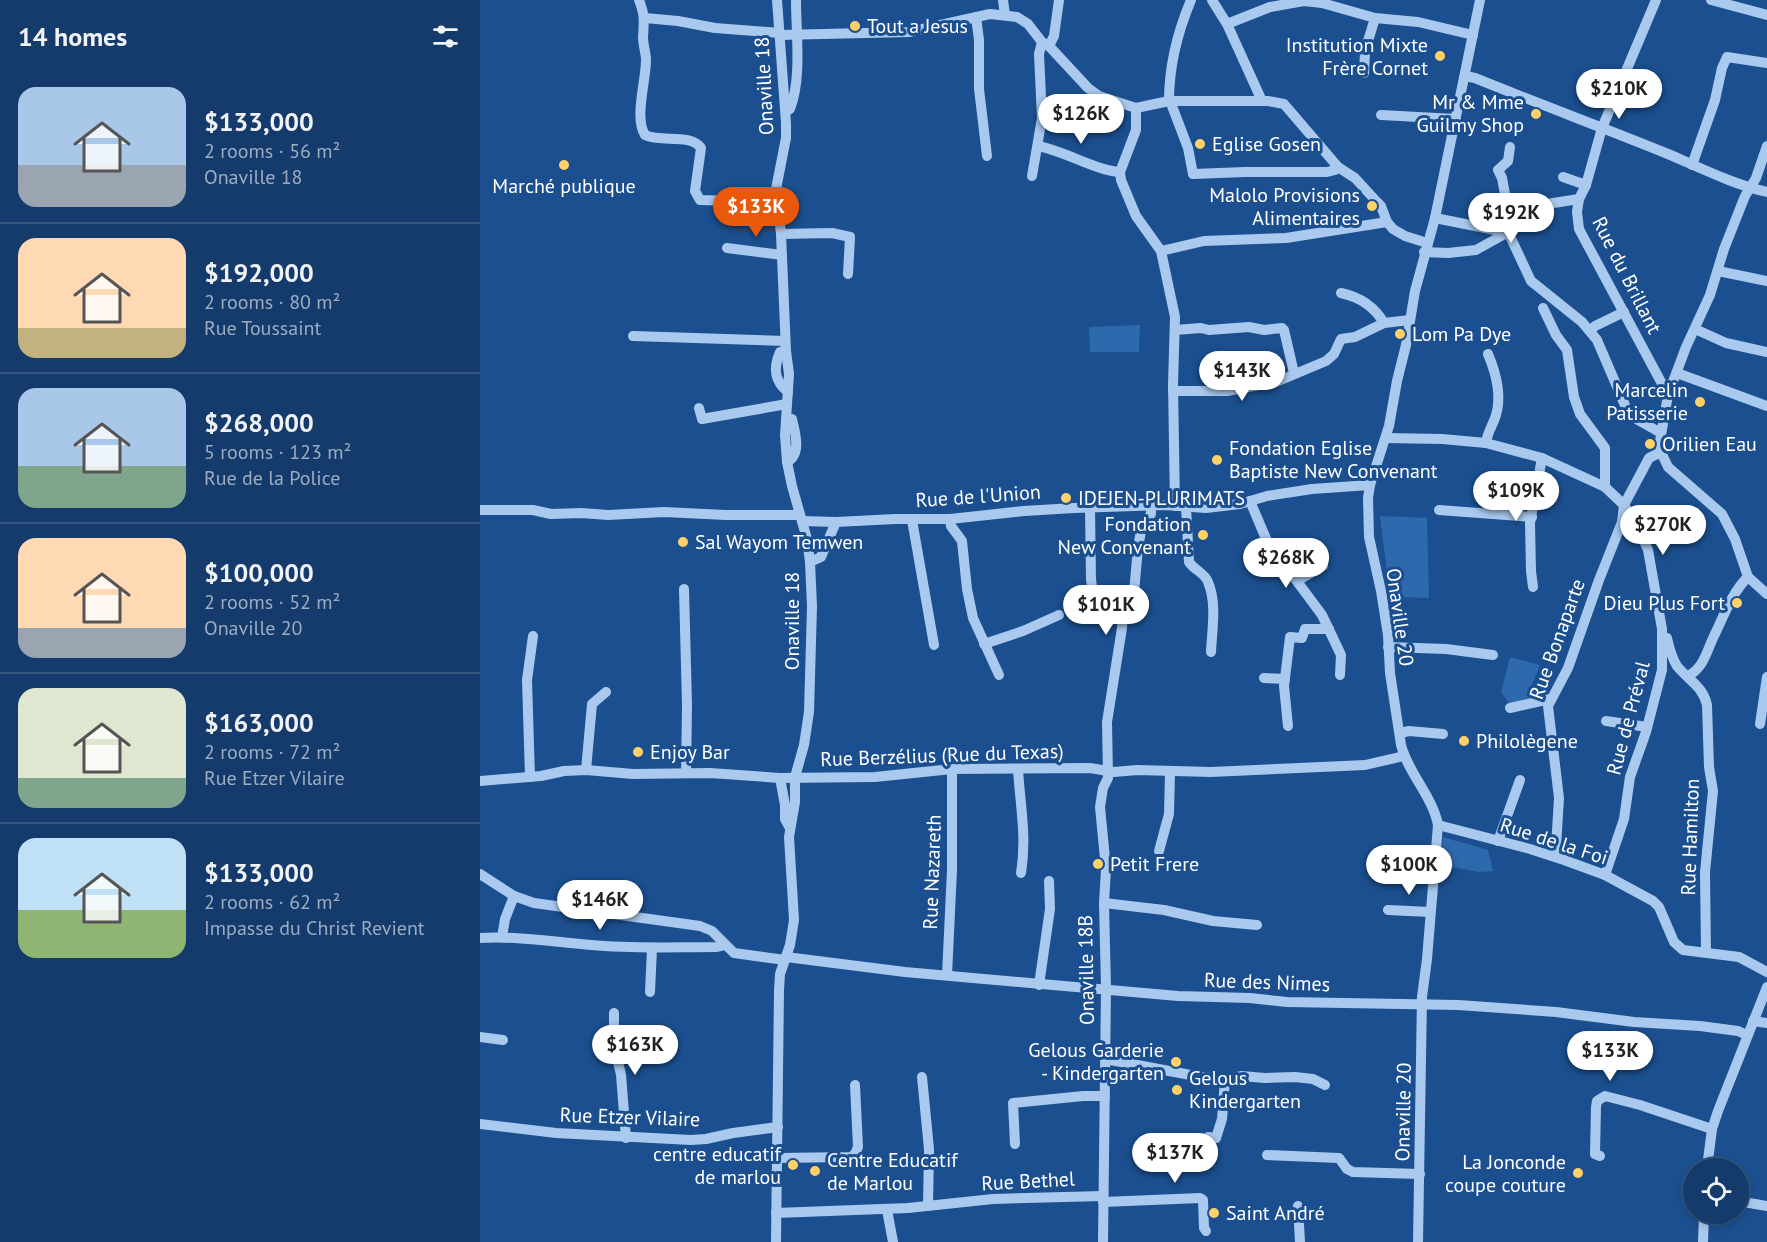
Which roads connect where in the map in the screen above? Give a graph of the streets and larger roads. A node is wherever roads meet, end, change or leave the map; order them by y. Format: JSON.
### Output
{"nodes":[{"id":1,"x":639,"y":0,"type":"edge"},
{"id":2,"x":777,"y":0,"type":"edge"},
{"id":3,"x":796,"y":0,"type":"edge"},
{"id":4,"x":1003,"y":0,"type":"edge"},
{"id":5,"x":1059,"y":0,"type":"edge"},
{"id":6,"x":1191,"y":0,"type":"edge"},
{"id":7,"x":1212,"y":0,"type":"edge"},
{"id":8,"x":1480,"y":0,"type":"edge"},
{"id":9,"x":1656,"y":0,"type":"edge"},
{"id":10,"x":1711,"y":0,"type":"edge"},
{"id":11,"x":1005,"y":15,"type":"junction"},
{"id":12,"x":1767,"y":15,"type":"edge"},
{"id":13,"x":976,"y":17,"type":"junction"},
{"id":14,"x":645,"y":18,"type":"junction"},
{"id":15,"x":1375,"y":18,"type":"junction"},
{"id":16,"x":1227,"y":24,"type":"junction"},
{"id":17,"x":780,"y":34,"type":"junction"},
{"id":18,"x":1473,"y":35,"type":"junction"},
{"id":19,"x":796,"y":36,"type":"junction"},
{"id":20,"x":1046,"y":44,"type":"junction"},
{"id":21,"x":1767,"y":63,"type":"edge"},
{"id":22,"x":1364,"y":73,"type":"dead end"},
{"id":23,"x":1465,"y":76,"type":"junction"},
{"id":24,"x":1171,"y":101,"type":"junction"},
{"id":25,"x":1262,"y":101,"type":"junction"},
{"id":26,"x":1136,"y":108,"type":"junction"},
{"id":27,"x":786,"y":111,"type":"junction"},
{"id":28,"x":1381,"y":115,"type":"dead end"},
{"id":29,"x":1456,"y":119,"type":"junction"},
{"id":30,"x":1602,"y":128,"type":"junction"},
{"id":31,"x":1038,"y":146,"type":"junction"},
{"id":32,"x":1767,"y":146,"type":"edge"},
{"id":33,"x":1510,"y":147,"type":"dead end"},
{"id":34,"x":987,"y":156,"type":"dead end"},
{"id":35,"x":1692,"y":165,"type":"junction"},
{"id":36,"x":1338,"y":167,"type":"junction"},
{"id":37,"x":1120,"y":172,"type":"junction"},
{"id":38,"x":1032,"y":176,"type":"dead end"},
{"id":39,"x":1563,"y":177,"type":"dead end"},
{"id":40,"x":1586,"y":185,"type":"junction"},
{"id":41,"x":1751,"y":188,"type":"junction"},
{"id":42,"x":1767,"y":192,"type":"edge"},
{"id":43,"x":777,"y":196,"type":"junction"},
{"id":44,"x":1579,"y":199,"type":"junction"},
{"id":45,"x":1509,"y":216,"type":"junction"},
{"id":46,"x":1435,"y":218,"type":"junction"},
{"id":47,"x":1387,"y":222,"type":"junction"},
{"id":48,"x":1505,"y":232,"type":"junction"},
{"id":49,"x":781,"y":234,"type":"junction"},
{"id":50,"x":1426,"y":247,"type":"junction"},
{"id":51,"x":727,"y":248,"type":"dead end"},
{"id":52,"x":1161,"y":251,"type":"junction"},
{"id":53,"x":782,"y":255,"type":"junction"},
{"id":54,"x":1718,"y":271,"type":"junction"},
{"id":55,"x":848,"y":274,"type":"dead end"},
{"id":56,"x":1767,"y":281,"type":"edge"},
{"id":57,"x":1341,"y":293,"type":"dead end"},
{"id":58,"x":1543,"y":308,"type":"dead end"},
{"id":59,"x":1624,"y":312,"type":"junction"},
{"id":60,"x":1410,"y":320,"type":"junction"},
{"id":61,"x":1384,"y":323,"type":"junction"},
{"id":62,"x":1695,"y":329,"type":"junction"},
{"id":63,"x":1175,"y":330,"type":"junction"},
{"id":64,"x":1591,"y":330,"type":"junction"},
{"id":65,"x":633,"y":336,"type":"dead end"},
{"id":66,"x":785,"y":346,"type":"junction"},
{"id":67,"x":1767,"y":352,"type":"edge"},
{"id":68,"x":1488,"y":354,"type":"dead end"},
{"id":69,"x":1294,"y":373,"type":"junction"},
{"id":70,"x":1677,"y":373,"type":"junction"},
{"id":71,"x":1173,"y":391,"type":"junction"},
{"id":72,"x":1668,"y":395,"type":"junction"},
{"id":73,"x":787,"y":404,"type":"junction"},
{"id":74,"x":1767,"y":405,"type":"edge"},
{"id":75,"x":699,"y":408,"type":"dead end"},
{"id":76,"x":792,"y":419,"type":"dead end"},
{"id":77,"x":1661,"y":433,"type":"junction"},
{"id":78,"x":1386,"y":438,"type":"junction"},
{"id":79,"x":1486,"y":443,"type":"junction"},
{"id":80,"x":1660,"y":452,"type":"junction"},
{"id":81,"x":1542,"y":458,"type":"junction"},
{"id":82,"x":787,"y":462,"type":"junction"},
{"id":83,"x":1370,"y":484,"type":"junction"},
{"id":84,"x":1605,"y":487,"type":"junction"},
{"id":85,"x":1250,"y":501,"type":"junction"},
{"id":86,"x":1624,"y":505,"type":"junction"},
{"id":87,"x":1180,"y":506,"type":"junction"},
{"id":88,"x":1151,"y":507,"type":"junction"},
{"id":89,"x":1090,"y":508,"type":"junction"},
{"id":90,"x":480,"y":510,"type":"edge"},
{"id":91,"x":1439,"y":510,"type":"dead end"},
{"id":92,"x":1532,"y":517,"type":"junction"},
{"id":93,"x":800,"y":518,"type":"junction"},
{"id":94,"x":912,"y":519,"type":"junction"},
{"id":95,"x":950,"y":519,"type":"junction"},
{"id":96,"x":836,"y":522,"type":"junction"},
{"id":97,"x":810,"y":562,"type":"junction"},
{"id":98,"x":1323,"y":566,"type":"dead end"},
{"id":99,"x":1748,"y":577,"type":"junction"},
{"id":100,"x":1297,"y":580,"type":"junction"},
{"id":101,"x":1533,"y":587,"type":"dead end"},
{"id":102,"x":684,"y":589,"type":"dead end"},
{"id":103,"x":1767,"y":594,"type":"edge"},
{"id":104,"x":1125,"y":606,"type":"junction"},
{"id":105,"x":1059,"y":615,"type":"dead end"},
{"id":106,"x":1329,"y":629,"type":"junction"},
{"id":107,"x":1662,"y":629,"type":"junction"},
{"id":108,"x":533,"y":636,"type":"dead end"},
{"id":109,"x":984,"y":644,"type":"junction"},
{"id":110,"x":934,"y":645,"type":"dead end"},
{"id":111,"x":1388,"y":647,"type":"junction"},
{"id":112,"x":1211,"y":652,"type":"dead end"},
{"id":113,"x":1493,"y":655,"type":"dead end"},
{"id":114,"x":1676,"y":664,"type":"junction"},
{"id":115,"x":1662,"y":667,"type":"junction"},
{"id":116,"x":999,"y":675,"type":"dead end"},
{"id":117,"x":1340,"y":675,"type":"dead end"},
{"id":118,"x":1688,"y":676,"type":"junction"},
{"id":119,"x":1767,"y":677,"type":"edge"},
{"id":120,"x":1264,"y":678,"type":"dead end"},
{"id":121,"x":1285,"y":679,"type":"junction"},
{"id":122,"x":606,"y":692,"type":"dead end"},
{"id":123,"x":1550,"y":699,"type":"junction"},
{"id":124,"x":1510,"y":708,"type":"dead end"},
{"id":125,"x":1606,"y":721,"type":"dead end"},
{"id":126,"x":1760,"y":724,"type":"dead end"},
{"id":127,"x":1287,"y":726,"type":"dead end"},
{"id":128,"x":1647,"y":727,"type":"junction"},
{"id":129,"x":1400,"y":733,"type":"junction"},
{"id":130,"x":1443,"y":734,"type":"dead end"},
{"id":131,"x":1525,"y":740,"type":"dead end"},
{"id":132,"x":1551,"y":743,"type":"junction"},
{"id":133,"x":1404,"y":756,"type":"junction"},
{"id":134,"x":952,"y":769,"type":"junction"},
{"id":135,"x":1018,"y":769,"type":"junction"},
{"id":136,"x":586,"y":770,"type":"junction"},
{"id":137,"x":1108,"y":771,"type":"junction"},
{"id":138,"x":1170,"y":772,"type":"junction"},
{"id":139,"x":686,"y":773,"type":"junction"},
{"id":140,"x":530,"y":777,"type":"junction"},
{"id":141,"x":795,"y":777,"type":"junction"},
{"id":142,"x":780,"y":778,"type":"junction"},
{"id":143,"x":1520,"y":780,"type":"dead end"},
{"id":144,"x":480,"y":781,"type":"edge"},
{"id":145,"x":1438,"y":825,"type":"junction"},
{"id":146,"x":790,"y":828,"type":"junction"},
{"id":147,"x":1498,"y":841,"type":"junction"},
{"id":148,"x":1159,"y":851,"type":"dead end"},
{"id":149,"x":1552,"y":856,"type":"junction"},
{"id":150,"x":1021,"y":873,"type":"dead end"},
{"id":151,"x":480,"y":874,"type":"edge"},
{"id":152,"x":1605,"y":875,"type":"junction"},
{"id":153,"x":1049,"y":881,"type":"dead end"},
{"id":154,"x":514,"y":896,"type":"junction"},
{"id":155,"x":1104,"y":903,"type":"junction"},
{"id":156,"x":1388,"y":910,"type":"dead end"},
{"id":157,"x":1430,"y":912,"type":"junction"},
{"id":158,"x":1257,"y":925,"type":"dead end"},
{"id":159,"x":480,"y":938,"type":"edge"},
{"id":160,"x":502,"y":938,"type":"junction"},
{"id":161,"x":725,"y":945,"type":"junction"},
{"id":162,"x":652,"y":949,"type":"junction"},
{"id":163,"x":1706,"y":953,"type":"junction"},
{"id":164,"x":785,"y":958,"type":"junction"},
{"id":165,"x":1767,"y":972,"type":"edge"},
{"id":166,"x":947,"y":975,"type":"junction"},
{"id":167,"x":1040,"y":985,"type":"junction"},
{"id":168,"x":1767,"y":987,"type":"edge"},
{"id":169,"x":1106,"y":988,"type":"junction"},
{"id":170,"x":650,"y":992,"type":"dead end"},
{"id":171,"x":1422,"y":1004,"type":"junction"},
{"id":172,"x":614,"y":1013,"type":"dead end"},
{"id":173,"x":1753,"y":1021,"type":"junction"},
{"id":174,"x":1767,"y":1023,"type":"edge"},
{"id":175,"x":1747,"y":1035,"type":"junction"},
{"id":176,"x":480,"y":1037,"type":"edge"},
{"id":177,"x":503,"y":1040,"type":"dead end"},
{"id":178,"x":1105,"y":1059,"type":"junction"},
{"id":179,"x":922,"y":1077,"type":"dead end"},
{"id":180,"x":1225,"y":1080,"type":"junction"},
{"id":181,"x":855,"y":1085,"type":"dead end"},
{"id":182,"x":1325,"y":1085,"type":"dead end"},
{"id":183,"x":1105,"y":1096,"type":"junction"},
{"id":184,"x":480,"y":1124,"type":"edge"},
{"id":185,"x":778,"y":1127,"type":"junction"},
{"id":186,"x":1712,"y":1129,"type":"junction"},
{"id":187,"x":1209,"y":1137,"type":"dead end"},
{"id":188,"x":626,"y":1138,"type":"junction"},
{"id":189,"x":1015,"y":1144,"type":"dead end"},
{"id":190,"x":1267,"y":1155,"type":"dead end"},
{"id":191,"x":1600,"y":1156,"type":"dead end"},
{"id":192,"x":777,"y":1158,"type":"junction"},
{"id":193,"x":1708,"y":1158,"type":"edge"},
{"id":194,"x":1419,"y":1174,"type":"junction"},
{"id":195,"x":1102,"y":1199,"type":"junction"},
{"id":196,"x":1749,"y":1203,"type":"edge"},
{"id":197,"x":928,"y":1206,"type":"junction"},
{"id":198,"x":1298,"y":1206,"type":"dead end"},
{"id":199,"x":1767,"y":1206,"type":"edge"},
{"id":200,"x":887,"y":1210,"type":"junction"},
{"id":201,"x":776,"y":1214,"type":"junction"},
{"id":202,"x":1704,"y":1224,"type":"edge"},
{"id":203,"x":1206,"y":1231,"type":"dead end"},
{"id":204,"x":776,"y":1242,"type":"edge"},
{"id":205,"x":893,"y":1242,"type":"edge"},
{"id":206,"x":1102,"y":1242,"type":"edge"},
{"id":207,"x":1300,"y":1242,"type":"edge"},
{"id":208,"x":1418,"y":1242,"type":"edge"},
{"id":209,"x":1703,"y":1242,"type":"edge"}],
"edges":[{"from":1,"to":14,"type":"street"},
{"from":2,"to":17,"type":"street","name":"Onaville 18"},
{"from":3,"to":19,"type":"street"},
{"from":4,"to":11,"type":"street"},
{"from":5,"to":20,"type":"street"},
{"from":6,"to":24,"type":"street"},
{"from":7,"to":16,"type":"street"},
{"from":8,"to":18,"type":"street","name":"Onaville 20"},
{"from":9,"to":30,"type":"street","name":"Rue du Brillant"},
{"from":10,"to":12,"type":"street"},
{"from":11,"to":13,"type":"street"},
{"from":11,"to":20,"type":"street"},
{"from":13,"to":19,"type":"street"},
{"from":13,"to":34,"type":"street"},
{"from":14,"to":17,"type":"street"},
{"from":14,"to":43,"type":"street"},
{"from":15,"to":16,"type":"street"},
{"from":15,"to":18,"type":"street"},
{"from":15,"to":22,"type":"street"},
{"from":16,"to":25,"type":"street"},
{"from":17,"to":19,"type":"street"},
{"from":17,"to":27,"type":"street","name":"Onaville 18"},
{"from":18,"to":23,"type":"street","name":"Onaville 20"},
{"from":19,"to":27,"type":"street"},
{"from":20,"to":26,"type":"street"},
{"from":20,"to":31,"type":"street"},
{"from":21,"to":35,"type":"street"},
{"from":23,"to":29,"type":"street","name":"Onaville 20"},
{"from":23,"to":30,"type":"street"},
{"from":24,"to":25,"type":"street"},
{"from":24,"to":26,"type":"street"},
{"from":24,"to":36,"type":"street"},
{"from":25,"to":36,"type":"street"},
{"from":26,"to":37,"type":"street"},
{"from":27,"to":43,"type":"street","name":"Onaville 18"},
{"from":28,"to":29,"type":"street"},
{"from":29,"to":46,"type":"street","name":"Onaville 20"},
{"from":30,"to":35,"type":"street"},
{"from":30,"to":40,"type":"street","name":"Rue du Brillant"},
{"from":31,"to":37,"type":"street"},
{"from":31,"to":38,"type":"street"},
{"from":32,"to":41,"type":"street"},
{"from":33,"to":45,"type":"street"},
{"from":35,"to":41,"type":"street"},
{"from":36,"to":47,"type":"street"},
{"from":37,"to":52,"type":"street"},
{"from":39,"to":40,"type":"street"},
{"from":40,"to":44,"type":"street","name":"Rue du Brillant"},
{"from":41,"to":42,"type":"street"},
{"from":41,"to":54,"type":"street"},
{"from":43,"to":49,"type":"street","name":"Onaville 18"},
{"from":44,"to":45,"type":"street"},
{"from":44,"to":59,"type":"street","name":"Rue du Brillant"},
{"from":45,"to":48,"type":"street"},
{"from":46,"to":48,"type":"street"},
{"from":46,"to":50,"type":"street","name":"Onaville 20"},
{"from":47,"to":50,"type":"street"},
{"from":47,"to":52,"type":"street"},
{"from":48,"to":50,"type":"street"},
{"from":48,"to":64,"type":"street"},
{"from":49,"to":53,"type":"street","name":"Onaville 18"},
{"from":49,"to":55,"type":"street"},
{"from":50,"to":60,"type":"street","name":"Onaville 20"},
{"from":51,"to":53,"type":"street"},
{"from":52,"to":63,"type":"street"},
{"from":53,"to":66,"type":"street","name":"Onaville 18"},
{"from":54,"to":56,"type":"street"},
{"from":54,"to":62,"type":"street"},
{"from":57,"to":61,"type":"street"},
{"from":58,"to":84,"type":"street"},
{"from":59,"to":64,"type":"street"},
{"from":59,"to":72,"type":"street","name":"Rue du Brillant"},
{"from":60,"to":61,"type":"street"},
{"from":60,"to":78,"type":"street","name":"Onaville 20"},
{"from":61,"to":69,"type":"street"},
{"from":62,"to":67,"type":"street"},
{"from":62,"to":70,"type":"street"},
{"from":63,"to":69,"type":"street"},
{"from":63,"to":71,"type":"street"},
{"from":64,"to":77,"type":"street"},
{"from":65,"to":66,"type":"street"},
{"from":66,"to":73,"type":"street","name":"Onaville 18"},
{"from":68,"to":79,"type":"street"},
{"from":69,"to":71,"type":"street"},
{"from":70,"to":72,"type":"street"},
{"from":70,"to":74,"type":"street"},
{"from":71,"to":87,"type":"street"},
{"from":72,"to":77,"type":"street"},
{"from":73,"to":75,"type":"street"},
{"from":73,"to":82,"type":"street","name":"Onaville 18"},
{"from":76,"to":82,"type":"street"},
{"from":77,"to":80,"type":"street"},
{"from":78,"to":79,"type":"street","name":"Rue de Préval"},
{"from":78,"to":83,"type":"street","name":"Onaville 20"},
{"from":79,"to":81,"type":"street","name":"Rue de Préval"},
{"from":80,"to":86,"type":"street","name":"Rue Bonaparte"},
{"from":80,"to":99,"type":"street"},
{"from":81,"to":84,"type":"street","name":"Rue de Préval"},
{"from":81,"to":92,"type":"street"},
{"from":82,"to":93,"type":"street","name":"Onaville 18"},
{"from":83,"to":85,"type":"street","name":"Rue de l'Union"},
{"from":83,"to":111,"type":"street","name":"Onaville 20"},
{"from":84,"to":86,"type":"street","name":"Rue de Préval"},
{"from":85,"to":87,"type":"street","name":"Rue de l'Union"},
{"from":85,"to":100,"type":"street"},
{"from":86,"to":107,"type":"street","name":"Rue de Préval"},
{"from":86,"to":123,"type":"street","name":"Rue Bonaparte"},
{"from":87,"to":88,"type":"street","name":"Rue de l'Union"},
{"from":87,"to":112,"type":"street"},
{"from":88,"to":89,"type":"street","name":"Rue de l'Union"},
{"from":88,"to":104,"type":"street","name":"Onaville 18B"},
{"from":89,"to":95,"type":"street","name":"Rue de l'Union"},
{"from":89,"to":104,"type":"street"},
{"from":90,"to":93,"type":"street","name":"Rue de l'Union"},
{"from":91,"to":92,"type":"street"},
{"from":92,"to":101,"type":"street"},
{"from":93,"to":96,"type":"street","name":"Rue de l'Union"},
{"from":93,"to":97,"type":"street","name":"Onaville 18"},
{"from":94,"to":95,"type":"street","name":"Rue de l'Union"},
{"from":94,"to":96,"type":"street","name":"Rue de l'Union"},
{"from":94,"to":110,"type":"street"},
{"from":95,"to":109,"type":"street"},
{"from":96,"to":97,"type":"street"},
{"from":97,"to":141,"type":"street","name":"Onaville 18"},
{"from":98,"to":100,"type":"street"},
{"from":99,"to":103,"type":"street"},
{"from":99,"to":118,"type":"street"},
{"from":100,"to":106,"type":"street"},
{"from":102,"to":139,"type":"street"},
{"from":104,"to":137,"type":"street","name":"Onaville 18B"},
{"from":105,"to":109,"type":"street"},
{"from":106,"to":117,"type":"street"},
{"from":106,"to":121,"type":"street"},
{"from":107,"to":114,"type":"street"},
{"from":107,"to":115,"type":"street","name":"Rue de Préval"},
{"from":108,"to":140,"type":"street"},
{"from":109,"to":116,"type":"street"},
{"from":111,"to":113,"type":"street"},
{"from":111,"to":129,"type":"street","name":"Onaville 20"},
{"from":114,"to":115,"type":"street"},
{"from":114,"to":118,"type":"street","name":"Rue Hamilton"},
{"from":115,"to":128,"type":"street","name":"Rue de Préval"},
{"from":118,"to":163,"type":"street","name":"Rue Hamilton"},
{"from":119,"to":126,"type":"street"},
{"from":120,"to":121,"type":"street"},
{"from":121,"to":127,"type":"street"},
{"from":122,"to":136,"type":"street"},
{"from":123,"to":124,"type":"street"},
{"from":123,"to":132,"type":"street","name":"Rue Bonaparte"},
{"from":125,"to":128,"type":"street"},
{"from":128,"to":152,"type":"street","name":"Rue de Préval"},
{"from":129,"to":130,"type":"street"},
{"from":129,"to":133,"type":"street","name":"Onaville 20"},
{"from":131,"to":132,"type":"street"},
{"from":132,"to":149,"type":"street","name":"Rue Bonaparte"},
{"from":133,"to":138,"type":"street","name":"Rue Berzélius (Rue du Texas)"},
{"from":133,"to":145,"type":"street","name":"Onaville 20"},
{"from":134,"to":135,"type":"street","name":"Rue Berzélius (Rue du Texas)"},
{"from":134,"to":141,"type":"street","name":"Rue Berzélius (Rue du Texas)"},
{"from":134,"to":166,"type":"street","name":"Rue Nazareth"},
{"from":135,"to":137,"type":"street","name":"Rue Berzélius (Rue du Texas)"},
{"from":135,"to":150,"type":"street"},
{"from":136,"to":139,"type":"street","name":"Rue Berzélius (Rue du Texas)"},
{"from":136,"to":140,"type":"street","name":"Rue Berzélius (Rue du Texas)"},
{"from":137,"to":138,"type":"street","name":"Rue Berzélius (Rue du Texas)"},
{"from":137,"to":155,"type":"street","name":"Onaville 18B"},
{"from":138,"to":148,"type":"street"},
{"from":139,"to":142,"type":"street","name":"Rue Berzélius (Rue du Texas)"},
{"from":140,"to":144,"type":"street","name":"Rue Berzélius (Rue du Texas)"},
{"from":141,"to":142,"type":"street","name":"Rue Berzélius (Rue du Texas)"},
{"from":141,"to":146,"type":"street","name":"Onaville 18"},
{"from":142,"to":146,"type":"street"},
{"from":143,"to":147,"type":"street"},
{"from":145,"to":147,"type":"street","name":"Rue de la Foi"},
{"from":145,"to":157,"type":"street","name":"Onaville 20"},
{"from":146,"to":164,"type":"street","name":"Onaville 18"},
{"from":147,"to":149,"type":"street","name":"Rue de la Foi"},
{"from":149,"to":152,"type":"street","name":"Rue de la Foi"},
{"from":151,"to":154,"type":"street"},
{"from":152,"to":163,"type":"street","name":"Rue de la Foi"},
{"from":153,"to":167,"type":"street"},
{"from":154,"to":160,"type":"street"},
{"from":154,"to":161,"type":"street"},
{"from":155,"to":158,"type":"street"},
{"from":155,"to":169,"type":"street","name":"Onaville 18B"},
{"from":156,"to":157,"type":"street"},
{"from":157,"to":171,"type":"street","name":"Onaville 20"},
{"from":159,"to":160,"type":"street"},
{"from":160,"to":162,"type":"street"},
{"from":161,"to":162,"type":"street"},
{"from":161,"to":164,"type":"street","name":"Rue des Nimes"},
{"from":162,"to":170,"type":"street"},
{"from":163,"to":165,"type":"street","name":"Rue de la Foi"},
{"from":164,"to":166,"type":"street","name":"Rue des Nimes"},
{"from":164,"to":185,"type":"street","name":"Onaville 18"},
{"from":166,"to":167,"type":"street","name":"Rue des Nimes"},
{"from":167,"to":169,"type":"street","name":"Rue des Nimes"},
{"from":168,"to":173,"type":"street"},
{"from":169,"to":171,"type":"street","name":"Rue des Nimes"},
{"from":169,"to":178,"type":"street","name":"Onaville 18B"},
{"from":171,"to":175,"type":"street","name":"Rue des Nimes"},
{"from":171,"to":194,"type":"street","name":"Onaville 20"},
{"from":172,"to":188,"type":"street"},
{"from":173,"to":174,"type":"street"},
{"from":173,"to":175,"type":"street"},
{"from":175,"to":186,"type":"street"},
{"from":176,"to":177,"type":"street"},
{"from":178,"to":180,"type":"street"},
{"from":178,"to":183,"type":"street","name":"Onaville 18B"},
{"from":179,"to":197,"type":"street"},
{"from":180,"to":182,"type":"street"},
{"from":180,"to":187,"type":"street"},
{"from":181,"to":192,"type":"street"},
{"from":183,"to":189,"type":"street"},
{"from":183,"to":195,"type":"street","name":"Onaville 18B"},
{"from":184,"to":188,"type":"street","name":"Rue Etzer Vilaire"},
{"from":185,"to":188,"type":"street","name":"Rue Etzer Vilaire"},
{"from":185,"to":192,"type":"street","name":"Onaville 18"},
{"from":186,"to":191,"type":"street"},
{"from":186,"to":193,"type":"street"},
{"from":190,"to":194,"type":"street"},
{"from":192,"to":201,"type":"street","name":"Onaville 18"},
{"from":194,"to":208,"type":"street","name":"Onaville 20"},
{"from":195,"to":197,"type":"street","name":"Rue Bethel"},
{"from":195,"to":203,"type":"street","name":"Rue Bethel"},
{"from":195,"to":206,"type":"street","name":"Onaville 18B"},
{"from":196,"to":199,"type":"street"},
{"from":197,"to":200,"type":"street","name":"Rue Bethel"},
{"from":198,"to":207,"type":"street"},
{"from":200,"to":201,"type":"street","name":"Rue Bethel"},
{"from":200,"to":205,"type":"street"},
{"from":201,"to":204,"type":"street","name":"Onaville 18"},
{"from":202,"to":209,"type":"street"}]}
